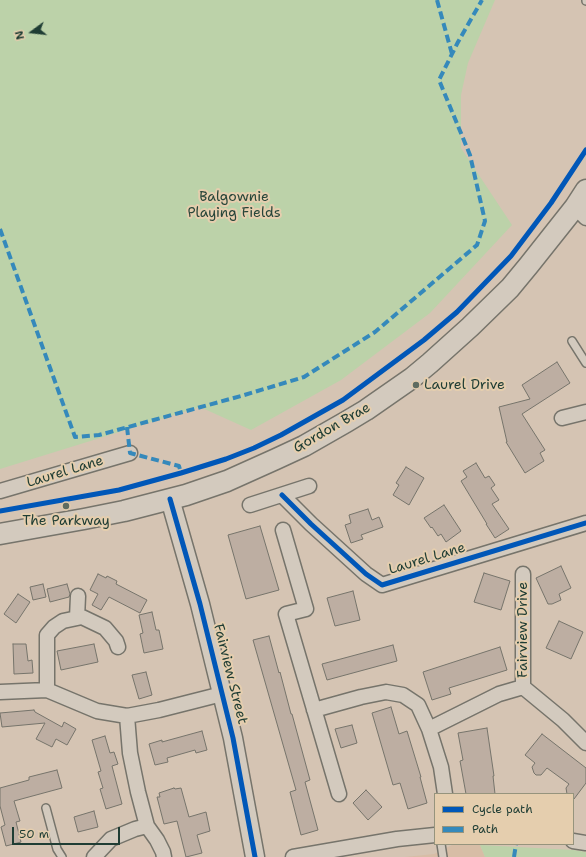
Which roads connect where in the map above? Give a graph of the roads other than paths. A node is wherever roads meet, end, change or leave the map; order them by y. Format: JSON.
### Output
{"nodes":[{"id":1,"x":586,"y":190,"type":"edge"},
{"id":2,"x":580,"y":212,"type":"edge"},
{"id":3,"x":572,"y":341,"type":"dead end"},
{"id":4,"x":586,"y":363,"type":"edge"},
{"id":5,"x":586,"y":412,"type":"edge"},
{"id":6,"x":562,"y":418,"type":"dead end"},
{"id":7,"x":130,"y":453,"type":"dead end"},
{"id":8,"x":309,"y":486,"type":"dead end"},
{"id":9,"x":0,"y":491,"type":"edge"},
{"id":10,"x":282,"y":495,"type":"junction"},
{"id":11,"x":170,"y":499,"type":"junction"},
{"id":12,"x":250,"y":505,"type":"dead end"},
{"id":13,"x":586,"y":522,"type":"edge"},
{"id":14,"x":283,"y":530,"type":"dead end"},
{"id":15,"x":0,"y":534,"type":"edge"},
{"id":16,"x":523,"y":574,"type":"dead end"},
{"id":17,"x":78,"y":596,"type":"dead end"},
{"id":18,"x":77,"y":618,"type":"junction"},
{"id":19,"x":118,"y":647,"type":"dead end"},
{"id":20,"x":523,"y":686,"type":"junction"},
{"id":21,"x":47,"y":690,"type":"junction"},
{"id":22,"x":0,"y":692,"type":"edge"},
{"id":23,"x":222,"y":694,"type":"junction"},
{"id":24,"x":314,"y":710,"type":"junction"},
{"id":25,"x":127,"y":716,"type":"junction"},
{"id":26,"x":428,"y":729,"type":"junction"},
{"id":27,"x":586,"y":743,"type":"edge"},
{"id":28,"x":445,"y":793,"type":"edge"},
{"id":29,"x":339,"y":794,"type":"dead end"},
{"id":30,"x":46,"y":808,"type":"dead end"},
{"id":31,"x":147,"y":826,"type":"junction"},
{"id":32,"x":434,"y":834,"type":"edge"},
{"id":33,"x":574,"y":841,"type":"edge"},
{"id":34,"x":586,"y":843,"type":"edge"},
{"id":35,"x":441,"y":845,"type":"edge"},
{"id":36,"x":62,"y":857,"type":"edge"},
{"id":37,"x":94,"y":857,"type":"edge"},
{"id":38,"x":164,"y":857,"type":"edge"},
{"id":39,"x":255,"y":857,"type":"edge"},
{"id":40,"x":292,"y":857,"type":"edge"},
{"id":41,"x":443,"y":857,"type":"edge"}],
"edges":[{"from":1,"to":2,"type":"main road","name":"Gordon Brae"},
{"from":2,"to":11,"type":"main road","name":"Gordon Brae"},
{"from":3,"to":4,"type":"lane"},
{"from":5,"to":6,"type":"street"},
{"from":7,"to":9,"type":"street","name":"Laurel Lane"},
{"from":8,"to":10,"type":"street"},
{"from":10,"to":12,"type":"street"},
{"from":10,"to":13,"type":"street","name":"Laurel Lane"},
{"from":11,"to":15,"type":"main road","name":"Gordon Brae"},
{"from":11,"to":23,"type":"street","name":"Fairview Street"},
{"from":14,"to":24,"type":"street"},
{"from":16,"to":20,"type":"street","name":"Fairview Drive"},
{"from":17,"to":18,"type":"street"},
{"from":18,"to":19,"type":"street"},
{"from":18,"to":21,"type":"street"},
{"from":20,"to":26,"type":"street","name":"Fairview Drive"},
{"from":20,"to":27,"type":"street","name":"Fairview Drive"},
{"from":21,"to":22,"type":"street"},
{"from":21,"to":25,"type":"street"},
{"from":23,"to":25,"type":"street"},
{"from":23,"to":39,"type":"street","name":"Fairview Street"},
{"from":24,"to":26,"type":"street"},
{"from":24,"to":29,"type":"street"},
{"from":25,"to":31,"type":"street"},
{"from":26,"to":28,"type":"street"},
{"from":30,"to":36,"type":"lane"},
{"from":31,"to":37,"type":"street"},
{"from":31,"to":38,"type":"street"},
{"from":32,"to":40,"type":"street"},
{"from":33,"to":34,"type":"street"},
{"from":35,"to":41,"type":"lane"}]}
